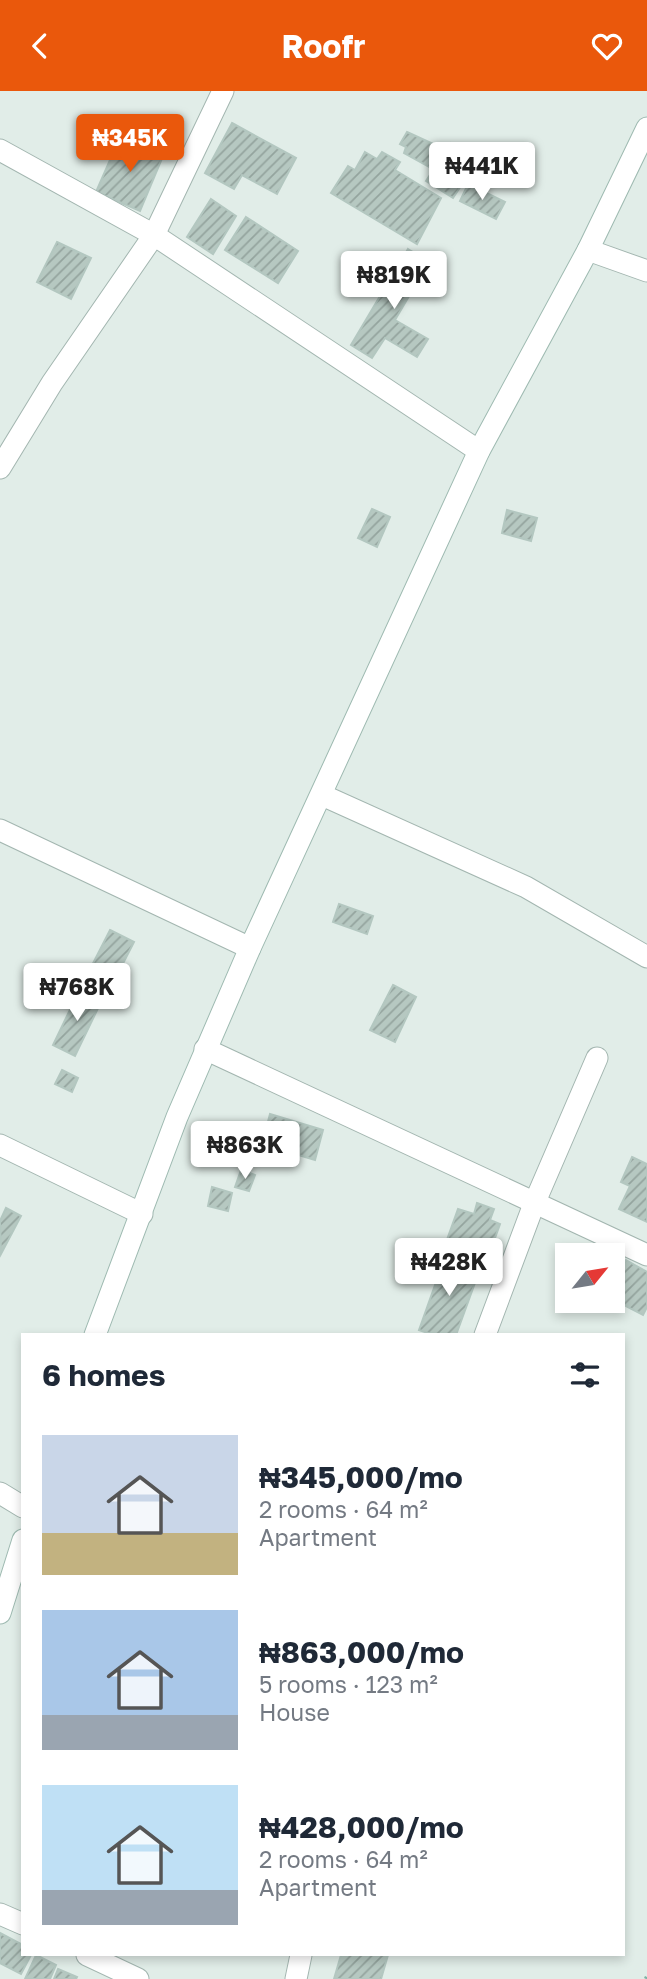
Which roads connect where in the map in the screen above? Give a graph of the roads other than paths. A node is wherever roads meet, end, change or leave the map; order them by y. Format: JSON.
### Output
{"nodes":[{"id":1,"x":223,"y":91,"type":"edge"},
{"id":2,"x":647,"y":128,"type":"edge"},
{"id":3,"x":0,"y":150,"type":"edge"},
{"id":4,"x":153,"y":235,"type":"junction"},
{"id":5,"x":588,"y":250,"type":"junction"},
{"id":6,"x":647,"y":271,"type":"edge"},
{"id":7,"x":479,"y":451,"type":"junction"},
{"id":8,"x":0,"y":468,"type":"edge"},
{"id":9,"x":322,"y":795,"type":"junction"},
{"id":10,"x":0,"y":830,"type":"edge"},
{"id":11,"x":250,"y":949,"type":"junction"},
{"id":12,"x":647,"y":957,"type":"edge"},
{"id":13,"x":205,"y":1048,"type":"junction"},
{"id":14,"x":597,"y":1058,"type":"dead end"},
{"id":15,"x":0,"y":1145,"type":"edge"},
{"id":16,"x":534,"y":1204,"type":"junction"},
{"id":17,"x":142,"y":1214,"type":"junction"},
{"id":18,"x":647,"y":1255,"type":"edge"},
{"id":19,"x":96,"y":1333,"type":"edge"},
{"id":20,"x":486,"y":1333,"type":"edge"},
{"id":21,"x":0,"y":1493,"type":"edge"},
{"id":22,"x":21,"y":1506,"type":"edge"},
{"id":23,"x":21,"y":1546,"type":"edge"},
{"id":24,"x":0,"y":1613,"type":"edge"},
{"id":25,"x":0,"y":1914,"type":"edge"},
{"id":26,"x":21,"y":1923,"type":"edge"},
{"id":27,"x":89,"y":1956,"type":"edge"},
{"id":28,"x":301,"y":1956,"type":"edge"},
{"id":29,"x":138,"y":1979,"type":"edge"},
{"id":30,"x":296,"y":1979,"type":"edge"}],
"edges":[{"from":1,"to":4,"type":"street"},
{"from":2,"to":5,"type":"street"},
{"from":3,"to":4,"type":"street"},
{"from":4,"to":7,"type":"street"},
{"from":4,"to":8,"type":"street"},
{"from":5,"to":6,"type":"street"},
{"from":5,"to":7,"type":"street"},
{"from":7,"to":9,"type":"street"},
{"from":9,"to":11,"type":"street"},
{"from":9,"to":12,"type":"street"},
{"from":10,"to":11,"type":"street"},
{"from":11,"to":13,"type":"street"},
{"from":13,"to":16,"type":"street"},
{"from":13,"to":17,"type":"street"},
{"from":14,"to":16,"type":"street"},
{"from":15,"to":17,"type":"street"},
{"from":16,"to":18,"type":"street"},
{"from":16,"to":20,"type":"street"},
{"from":17,"to":19,"type":"street"},
{"from":21,"to":22,"type":"street"},
{"from":23,"to":24,"type":"street"},
{"from":25,"to":26,"type":"street"},
{"from":27,"to":29,"type":"street"},
{"from":28,"to":30,"type":"street"}]}
